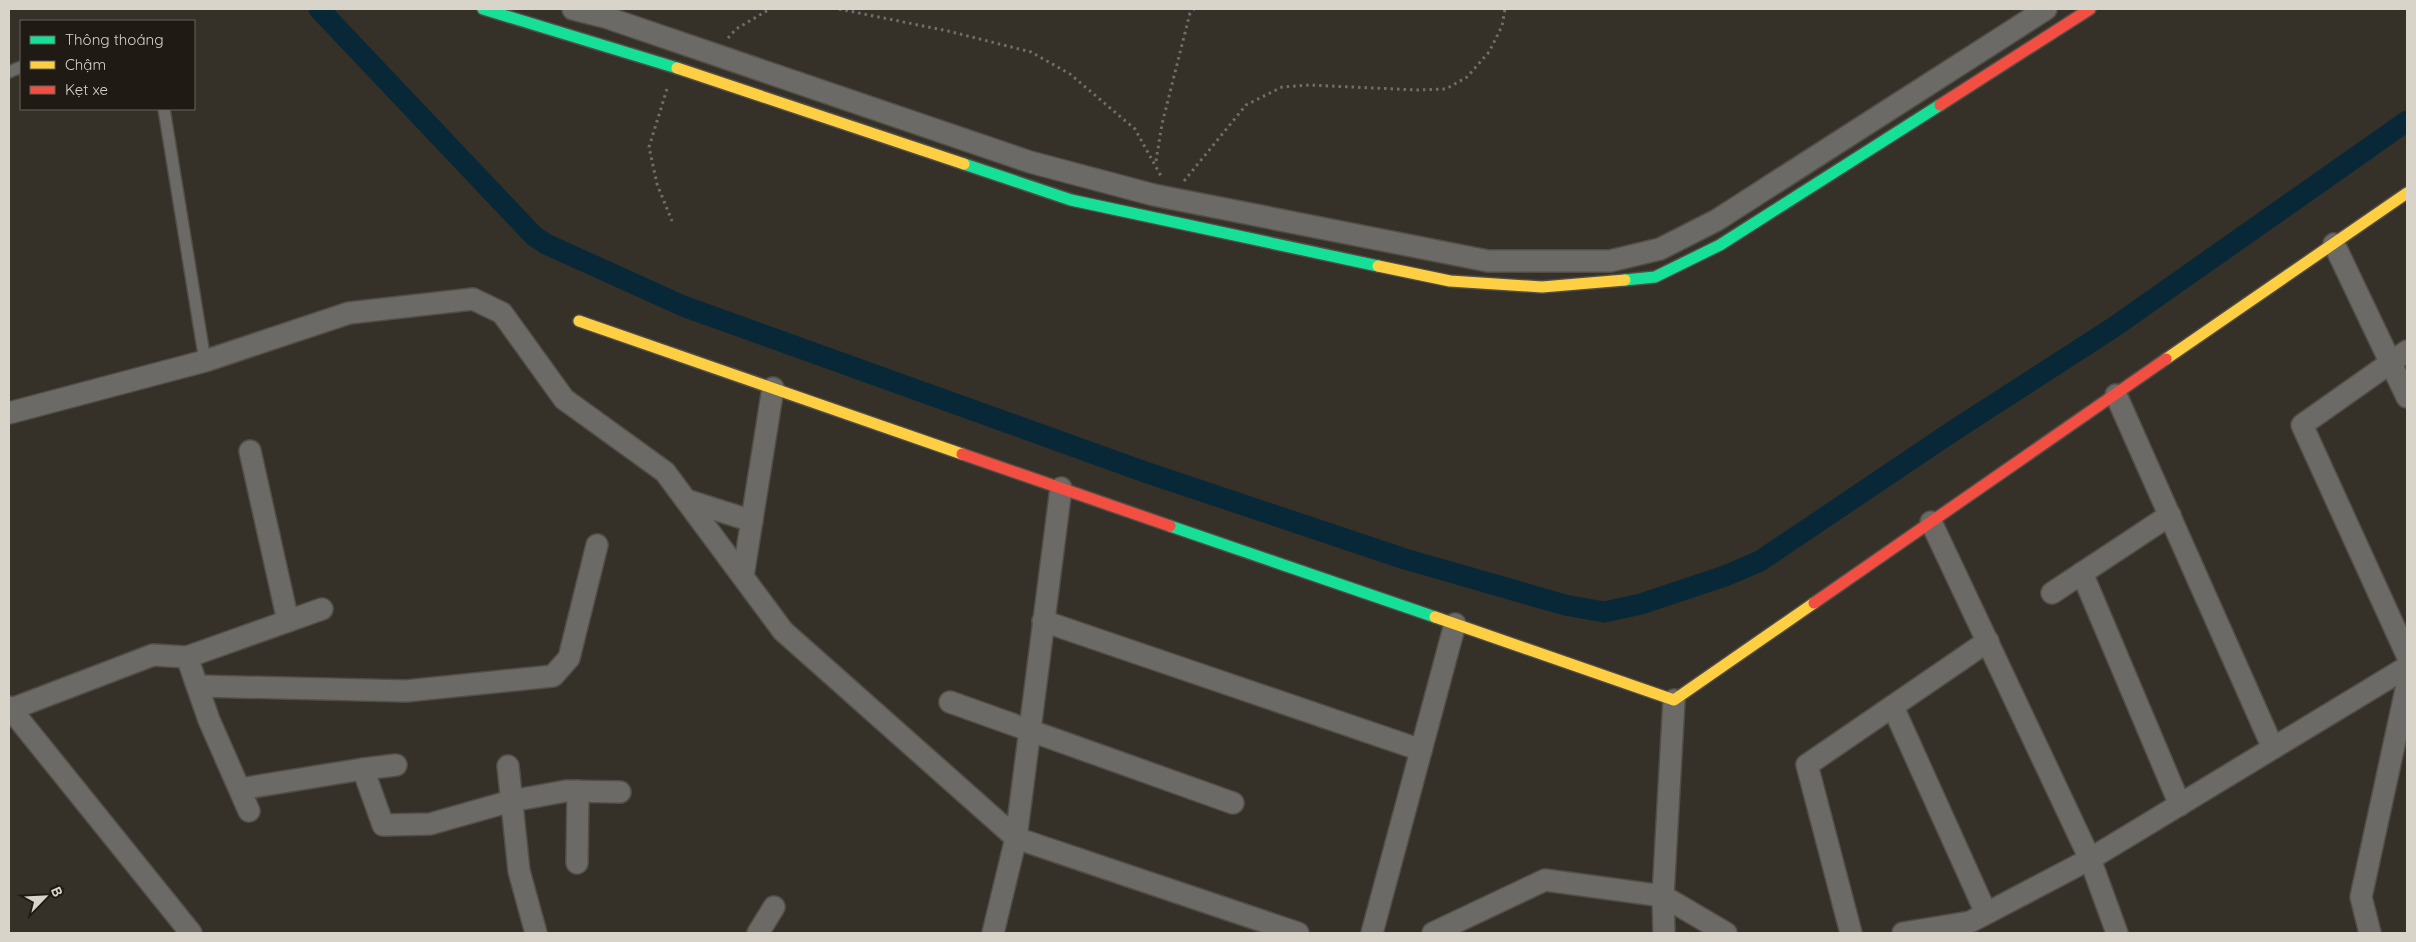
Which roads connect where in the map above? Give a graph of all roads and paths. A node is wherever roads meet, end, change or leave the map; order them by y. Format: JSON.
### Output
{"nodes":[{"id":1,"x":483,"y":9,"type":"edge"},
{"id":2,"x":573,"y":9,"type":"edge"},
{"id":3,"x":770,"y":9,"type":"edge"},
{"id":4,"x":839,"y":9,"type":"edge"},
{"id":5,"x":1194,"y":9,"type":"edge"},
{"id":6,"x":1505,"y":9,"type":"edge"},
{"id":7,"x":2046,"y":9,"type":"edge"},
{"id":8,"x":2090,"y":9,"type":"edge"},
{"id":9,"x":712,"y":54,"type":"junction"},
{"id":10,"x":675,"y":67,"type":"junction"},
{"id":11,"x":706,"y":78,"type":"junction"},
{"id":12,"x":164,"y":110,"type":"edge"},
{"id":13,"x":1155,"y":162,"type":"junction"},
{"id":14,"x":1769,"y":187,"type":"junction"},
{"id":15,"x":2407,"y":193,"type":"edge"},
{"id":16,"x":1170,"y":198,"type":"junction"},
{"id":17,"x":1780,"y":207,"type":"junction"},
{"id":18,"x":672,"y":221,"type":"dead end"},
{"id":19,"x":1166,"y":222,"type":"junction"},
{"id":20,"x":2334,"y":244,"type":"junction"},
{"id":21,"x":579,"y":321,"type":"dead end"},
{"id":22,"x":2399,"y":357,"type":"edge"},
{"id":23,"x":205,"y":361,"type":"junction"},
{"id":24,"x":773,"y":388,"type":"junction"},
{"id":25,"x":2116,"y":395,"type":"junction"},
{"id":26,"x":2407,"y":397,"type":"edge"},
{"id":27,"x":9,"y":413,"type":"edge"},
{"id":28,"x":250,"y":451,"type":"dead end"},
{"id":29,"x":1061,"y":488,"type":"junction"},
{"id":30,"x":686,"y":500,"type":"junction"},
{"id":31,"x":2170,"y":515,"type":"junction"},
{"id":32,"x":752,"y":521,"type":"junction"},
{"id":33,"x":1931,"y":522,"type":"junction"},
{"id":34,"x":597,"y":545,"type":"dead end"},
{"id":35,"x":2082,"y":573,"type":"junction"},
{"id":36,"x":743,"y":576,"type":"junction"},
{"id":37,"x":2052,"y":592,"type":"dead end"},
{"id":38,"x":322,"y":609,"type":"dead end"},
{"id":39,"x":288,"y":621,"type":"junction"},
{"id":40,"x":1043,"y":621,"type":"junction"},
{"id":41,"x":1454,"y":624,"type":"junction"},
{"id":42,"x":1988,"y":642,"type":"junction"},
{"id":43,"x":2407,"y":655,"type":"edge"},
{"id":44,"x":187,"y":657,"type":"junction"},
{"id":45,"x":2407,"y":667,"type":"edge"},
{"id":46,"x":197,"y":686,"type":"junction"},
{"id":47,"x":2407,"y":686,"type":"edge"},
{"id":48,"x":1674,"y":700,"type":"junction"},
{"id":49,"x":950,"y":702,"type":"dead end"},
{"id":50,"x":1893,"y":707,"type":"junction"},
{"id":51,"x":9,"y":709,"type":"edge"},
{"id":52,"x":1029,"y":730,"type":"junction"},
{"id":53,"x":2273,"y":748,"type":"junction"},
{"id":54,"x":1421,"y":750,"type":"junction"},
{"id":55,"x":396,"y":765,"type":"dead end"},
{"id":56,"x":508,"y":766,"type":"dead end"},
{"id":57,"x":363,"y":769,"type":"junction"},
{"id":58,"x":240,"y":789,"type":"junction"},
{"id":59,"x":578,"y":792,"type":"junction"},
{"id":60,"x":620,"y":792,"type":"dead end"},
{"id":61,"x":511,"y":801,"type":"junction"},
{"id":62,"x":1233,"y":803,"type":"dead end"},
{"id":63,"x":2180,"y":805,"type":"junction"},
{"id":64,"x":249,"y":811,"type":"dead end"},
{"id":65,"x":1016,"y":838,"type":"junction"},
{"id":66,"x":2090,"y":859,"type":"junction"},
{"id":67,"x":577,"y":863,"type":"dead end"},
{"id":68,"x":1663,"y":896,"type":"junction"},
{"id":69,"x":774,"y":907,"type":"dead end"},
{"id":70,"x":1986,"y":913,"type":"junction"},
{"id":71,"x":191,"y":933,"type":"edge"},
{"id":72,"x":536,"y":933,"type":"edge"},
{"id":73,"x":758,"y":933,"type":"edge"},
{"id":74,"x":993,"y":933,"type":"edge"},
{"id":75,"x":1298,"y":933,"type":"edge"},
{"id":76,"x":1372,"y":933,"type":"edge"},
{"id":77,"x":1433,"y":933,"type":"edge"},
{"id":78,"x":1664,"y":933,"type":"edge"},
{"id":79,"x":1726,"y":933,"type":"edge"},
{"id":80,"x":1851,"y":933,"type":"edge"},
{"id":81,"x":1903,"y":933,"type":"edge"},
{"id":82,"x":2117,"y":933,"type":"edge"},
{"id":83,"x":2370,"y":933,"type":"edge"}],
"edges":[{"from":1,"to":10,"type":"street"},
{"from":2,"to":9,"type":"street"},
{"from":3,"to":9,"type":"path"},
{"from":4,"to":13,"type":"path"},
{"from":5,"to":13,"type":"path"},
{"from":6,"to":16,"type":"path"},
{"from":7,"to":14,"type":"street"},
{"from":8,"to":17,"type":"street"},
{"from":9,"to":11,"type":"street"},
{"from":9,"to":16,"type":"street"},
{"from":10,"to":11,"type":"street"},
{"from":10,"to":18,"type":"path"},
{"from":11,"to":19,"type":"street"},
{"from":12,"to":23,"type":"lane"},
{"from":13,"to":16,"type":"path"},
{"from":14,"to":16,"type":"street"},
{"from":14,"to":17,"type":"street"},
{"from":15,"to":20,"type":"street"},
{"from":16,"to":19,"type":"street"},
{"from":17,"to":19,"type":"street"},
{"from":20,"to":22,"type":"street"},
{"from":20,"to":25,"type":"street"},
{"from":21,"to":24,"type":"street"},
{"from":22,"to":26,"type":"street"},
{"from":22,"to":43,"type":"street"},
{"from":23,"to":27,"type":"street"},
{"from":23,"to":30,"type":"street"},
{"from":24,"to":29,"type":"street"},
{"from":24,"to":32,"type":"street"},
{"from":25,"to":31,"type":"street"},
{"from":25,"to":33,"type":"street"},
{"from":28,"to":39,"type":"street"},
{"from":29,"to":40,"type":"street"},
{"from":29,"to":41,"type":"street"},
{"from":30,"to":32,"type":"street"},
{"from":30,"to":36,"type":"street"},
{"from":31,"to":35,"type":"street"},
{"from":31,"to":53,"type":"street"},
{"from":32,"to":36,"type":"street"},
{"from":33,"to":42,"type":"street"},
{"from":33,"to":48,"type":"street"},
{"from":34,"to":46,"type":"street"},
{"from":35,"to":37,"type":"street"},
{"from":35,"to":63,"type":"street"},
{"from":36,"to":65,"type":"street"},
{"from":38,"to":39,"type":"street"},
{"from":39,"to":44,"type":"street"},
{"from":40,"to":52,"type":"street"},
{"from":40,"to":54,"type":"street"},
{"from":41,"to":48,"type":"street"},
{"from":41,"to":54,"type":"street"},
{"from":42,"to":50,"type":"street"},
{"from":42,"to":66,"type":"street"},
{"from":44,"to":46,"type":"street"},
{"from":44,"to":51,"type":"street"},
{"from":45,"to":53,"type":"street"},
{"from":46,"to":58,"type":"street"},
{"from":47,"to":83,"type":"street"},
{"from":48,"to":68,"type":"street"},
{"from":49,"to":52,"type":"street"},
{"from":50,"to":70,"type":"street"},
{"from":50,"to":80,"type":"street"},
{"from":51,"to":71,"type":"street"},
{"from":52,"to":62,"type":"street"},
{"from":52,"to":65,"type":"street"},
{"from":53,"to":63,"type":"street"},
{"from":54,"to":76,"type":"street"},
{"from":55,"to":57,"type":"street"},
{"from":56,"to":61,"type":"street"},
{"from":57,"to":58,"type":"street"},
{"from":57,"to":61,"type":"street"},
{"from":58,"to":64,"type":"street"},
{"from":59,"to":60,"type":"street"},
{"from":59,"to":61,"type":"street"},
{"from":59,"to":67,"type":"street"},
{"from":61,"to":72,"type":"street"},
{"from":63,"to":66,"type":"street"},
{"from":65,"to":74,"type":"street"},
{"from":65,"to":75,"type":"street"},
{"from":66,"to":70,"type":"street"},
{"from":66,"to":82,"type":"street"},
{"from":68,"to":77,"type":"street"},
{"from":68,"to":78,"type":"street"},
{"from":68,"to":79,"type":"street"},
{"from":69,"to":73,"type":"street"},
{"from":70,"to":81,"type":"street"}]}
